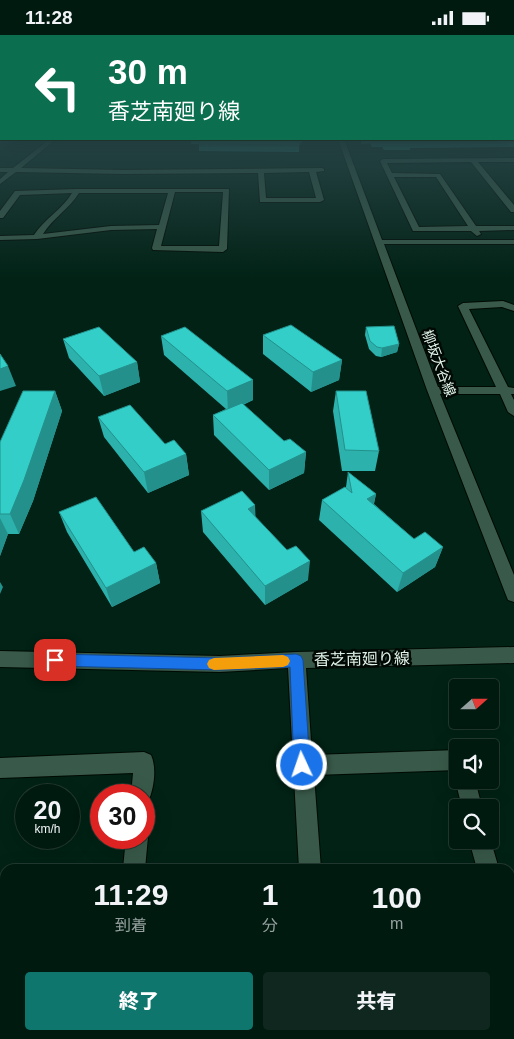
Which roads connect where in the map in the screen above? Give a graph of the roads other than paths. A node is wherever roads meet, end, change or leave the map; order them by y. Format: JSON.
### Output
{"nodes":[{"id":1,"x":262,"y":185,"type":"edge"},
{"id":2,"x":316,"y":185,"type":"edge"},
{"id":3,"x":359,"y":185,"type":"edge"},
{"id":4,"x":395,"y":185,"type":"edge"},
{"id":5,"x":445,"y":185,"type":"edge"},
{"id":6,"x":493,"y":185,"type":"edge"},
{"id":7,"x":77,"y":191,"type":"junction"},
{"id":8,"x":172,"y":191,"type":"junction"},
{"id":9,"x":514,"y":210,"type":"edge"},
{"id":10,"x":1,"y":213,"type":"edge"},
{"id":11,"x":163,"y":227,"type":"junction"},
{"id":12,"x":473,"y":228,"type":"junction"},
{"id":13,"x":514,"y":228,"type":"edge"},
{"id":14,"x":37,"y":237,"type":"junction"},
{"id":15,"x":0,"y":239,"type":"edge"},
{"id":16,"x":378,"y":242,"type":"junction"},
{"id":17,"x":481,"y":242,"type":"junction"},
{"id":18,"x":514,"y":242,"type":"edge"},
{"id":19,"x":514,"y":308,"type":"edge"},
{"id":20,"x":433,"y":390,"type":"junction"},
{"id":21,"x":509,"y":391,"type":"edge"},
{"id":22,"x":514,"y":412,"type":"edge"},
{"id":23,"x":514,"y":595,"type":"edge"},
{"id":24,"x":514,"y":655,"type":"edge"},
{"id":25,"x":0,"y":659,"type":"edge"},
{"id":26,"x":296,"y":660,"type":"junction"},
{"id":27,"x":449,"y":760,"type":"edge"},
{"id":28,"x":302,"y":765,"type":"junction"},
{"id":29,"x":0,"y":768,"type":"edge"},
{"id":30,"x":142,"y":784,"type":"edge"},
{"id":31,"x":136,"y":849,"type":"edge"},
{"id":32,"x":482,"y":849,"type":"edge"},
{"id":33,"x":134,"y":864,"type":"edge"},
{"id":34,"x":310,"y":864,"type":"edge"},
{"id":35,"x":487,"y":864,"type":"edge"}],
"edges":[{"from":1,"to":2,"type":"street"},
{"from":3,"to":16,"type":"street","name":"柳坂大谷線"},
{"from":4,"to":12,"type":"street"},
{"from":5,"to":12,"type":"street"},
{"from":6,"to":9,"type":"street"},
{"from":7,"to":8,"type":"street"},
{"from":7,"to":10,"type":"street"},
{"from":7,"to":14,"type":"street"},
{"from":8,"to":11,"type":"street"},
{"from":8,"to":11,"type":"street"},
{"from":11,"to":14,"type":"street"},
{"from":12,"to":13,"type":"street"},
{"from":12,"to":17,"type":"street"},
{"from":14,"to":15,"type":"street"},
{"from":16,"to":17,"type":"street"},
{"from":16,"to":20,"type":"street","name":"柳坂大谷線"},
{"from":17,"to":18,"type":"street"},
{"from":19,"to":21,"type":"street"},
{"from":20,"to":21,"type":"street"},
{"from":20,"to":23,"type":"street","name":"柳坂大谷線"},
{"from":21,"to":22,"type":"street"},
{"from":24,"to":26,"type":"street","name":"香芝南廻り線"},
{"from":25,"to":26,"type":"street","name":"香芝南廻り線"},
{"from":26,"to":28,"type":"street"},
{"from":27,"to":28,"type":"street"},
{"from":28,"to":34,"type":"street"},
{"from":29,"to":30,"type":"street"},
{"from":31,"to":33,"type":"street"},
{"from":32,"to":35,"type":"street"}]}
